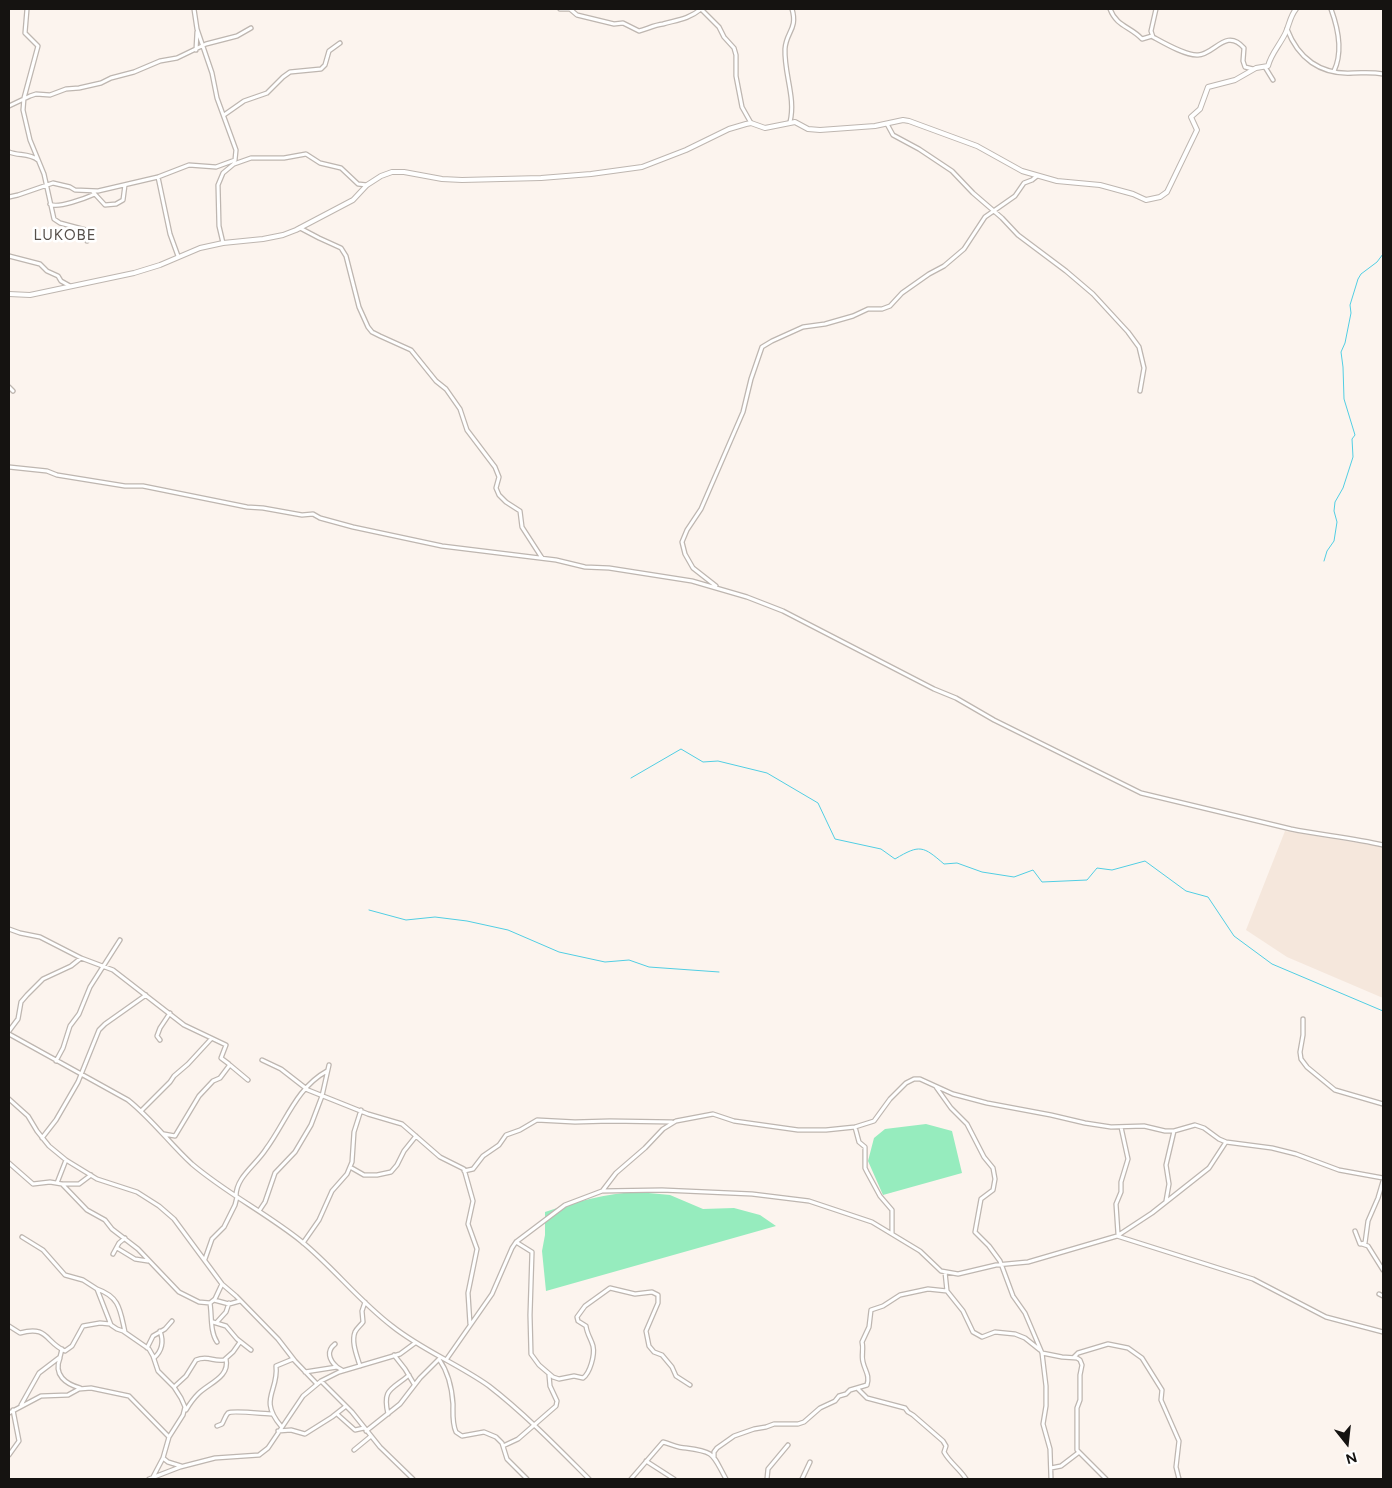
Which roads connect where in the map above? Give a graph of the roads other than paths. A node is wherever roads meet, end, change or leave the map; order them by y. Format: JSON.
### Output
{"nodes":[{"id":1,"x":27,"y":9,"type":"edge"},
{"id":2,"x":194,"y":9,"type":"edge"},
{"id":3,"x":560,"y":9,"type":"edge"},
{"id":4,"x":701,"y":9,"type":"edge"},
{"id":5,"x":792,"y":9,"type":"edge"},
{"id":6,"x":1110,"y":9,"type":"edge"},
{"id":7,"x":1156,"y":9,"type":"edge"},
{"id":8,"x":1296,"y":9,"type":"edge"},
{"id":9,"x":1331,"y":9,"type":"edge"},
{"id":10,"x":251,"y":28,"type":"dead end"},
{"id":11,"x":1287,"y":28,"type":"junction"},
{"id":12,"x":197,"y":29,"type":"junction"},
{"id":13,"x":1152,"y":36,"type":"junction"},
{"id":14,"x":340,"y":43,"type":"dead end"},
{"id":15,"x":202,"y":46,"type":"junction"},
{"id":16,"x":196,"y":50,"type":"junction"},
{"id":17,"x":1265,"y":67,"type":"junction"},
{"id":18,"x":1256,"y":68,"type":"junction"},
{"id":19,"x":1334,"y":71,"type":"junction"},
{"id":20,"x":1383,"y":74,"type":"edge"},
{"id":21,"x":1273,"y":80,"type":"dead end"},
{"id":22,"x":24,"y":98,"type":"junction"},
{"id":23,"x":9,"y":106,"type":"edge"},
{"id":24,"x":224,"y":115,"type":"junction"},
{"id":25,"x":790,"y":122,"type":"junction"},
{"id":26,"x":751,"y":123,"type":"junction"},
{"id":27,"x":886,"y":124,"type":"junction"},
{"id":28,"x":9,"y":152,"type":"edge"},
{"id":29,"x":39,"y":161,"type":"junction"},
{"id":30,"x":235,"y":162,"type":"junction"},
{"id":31,"x":1037,"y":176,"type":"junction"},
{"id":32,"x":158,"y":177,"type":"junction"},
{"id":33,"x":46,"y":184,"type":"junction"},
{"id":34,"x":125,"y":184,"type":"junction"},
{"id":35,"x":367,"y":185,"type":"junction"},
{"id":36,"x":94,"y":193,"type":"junction"},
{"id":37,"x":9,"y":197,"type":"edge"},
{"id":38,"x":50,"y":204,"type":"junction"},
{"id":39,"x":994,"y":211,"type":"junction"},
{"id":40,"x":300,"y":228,"type":"junction"},
{"id":41,"x":87,"y":241,"type":"dead end"},
{"id":42,"x":224,"y":243,"type":"junction"},
{"id":43,"x":9,"y":256,"type":"edge"},
{"id":44,"x":178,"y":256,"type":"junction"},
{"id":45,"x":70,"y":286,"type":"junction"},
{"id":46,"x":9,"y":294,"type":"edge"},
{"id":47,"x":9,"y":387,"type":"edge"},
{"id":48,"x":13,"y":391,"type":"dead end"},
{"id":49,"x":1140,"y":391,"type":"dead end"},
{"id":50,"x":9,"y":467,"type":"edge"},
{"id":51,"x":542,"y":558,"type":"junction"},
{"id":52,"x":718,"y":588,"type":"junction"},
{"id":53,"x":1383,"y":844,"type":"edge"},
{"id":54,"x":9,"y":929,"type":"edge"},
{"id":55,"x":120,"y":940,"type":"dead end"},
{"id":56,"x":81,"y":958,"type":"junction"},
{"id":57,"x":102,"y":967,"type":"junction"},
{"id":58,"x":146,"y":995,"type":"junction"},
{"id":59,"x":170,"y":1013,"type":"junction"},
{"id":60,"x":1303,"y":1019,"type":"dead end"},
{"id":61,"x":9,"y":1032,"type":"edge"},
{"id":62,"x":211,"y":1039,"type":"junction"},
{"id":63,"x":160,"y":1040,"type":"dead end"},
{"id":64,"x":262,"y":1060,"type":"dead end"},
{"id":65,"x":56,"y":1061,"type":"junction"},
{"id":66,"x":230,"y":1065,"type":"junction"},
{"id":67,"x":329,"y":1065,"type":"dead end"},
{"id":68,"x":327,"y":1070,"type":"junction"},
{"id":69,"x":82,"y":1073,"type":"junction"},
{"id":70,"x":248,"y":1080,"type":"dead end"},
{"id":71,"x":935,"y":1086,"type":"junction"},
{"id":72,"x":305,"y":1089,"type":"junction"},
{"id":73,"x":322,"y":1096,"type":"junction"},
{"id":74,"x":9,"y":1099,"type":"edge"},
{"id":75,"x":1383,"y":1104,"type":"edge"},
{"id":76,"x":142,"y":1110,"type":"junction"},
{"id":77,"x":361,"y":1110,"type":"junction"},
{"id":78,"x":673,"y":1122,"type":"junction"},
{"id":79,"x":855,"y":1127,"type":"junction"},
{"id":80,"x":1121,"y":1127,"type":"junction"},
{"id":81,"x":1174,"y":1131,"type":"junction"},
{"id":82,"x":163,"y":1134,"type":"junction"},
{"id":83,"x":416,"y":1136,"type":"junction"},
{"id":84,"x":42,"y":1138,"type":"junction"},
{"id":85,"x":1226,"y":1142,"type":"junction"},
{"id":86,"x":66,"y":1160,"type":"junction"},
{"id":87,"x":9,"y":1163,"type":"edge"},
{"id":88,"x":350,"y":1167,"type":"junction"},
{"id":89,"x":464,"y":1170,"type":"junction"},
{"id":90,"x":91,"y":1175,"type":"junction"},
{"id":91,"x":1383,"y":1179,"type":"edge"},
{"id":92,"x":57,"y":1183,"type":"junction"},
{"id":93,"x":62,"y":1184,"type":"junction"},
{"id":94,"x":602,"y":1191,"type":"junction"},
{"id":95,"x":236,"y":1197,"type":"junction"},
{"id":96,"x":1166,"y":1202,"type":"junction"},
{"id":97,"x":259,"y":1212,"type":"junction"},
{"id":98,"x":1355,"y":1231,"type":"dead end"},
{"id":99,"x":892,"y":1232,"type":"junction"},
{"id":100,"x":1118,"y":1235,"type":"junction"},
{"id":101,"x":22,"y":1237,"type":"dead end"},
{"id":102,"x":124,"y":1238,"type":"junction"},
{"id":103,"x":516,"y":1242,"type":"junction"},
{"id":104,"x":303,"y":1243,"type":"junction"},
{"id":105,"x":1362,"y":1244,"type":"junction"},
{"id":106,"x":117,"y":1248,"type":"junction"},
{"id":107,"x":113,"y":1254,"type":"dead end"},
{"id":108,"x":205,"y":1259,"type":"junction"},
{"id":109,"x":149,"y":1261,"type":"junction"},
{"id":110,"x":1002,"y":1264,"type":"junction"},
{"id":111,"x":1383,"y":1270,"type":"edge"},
{"id":112,"x":945,"y":1272,"type":"junction"},
{"id":113,"x":222,"y":1284,"type":"junction"},
{"id":114,"x":97,"y":1288,"type":"junction"},
{"id":115,"x":947,"y":1290,"type":"junction"},
{"id":116,"x":214,"y":1300,"type":"junction"},
{"id":117,"x":241,"y":1301,"type":"junction"},
{"id":118,"x":365,"y":1302,"type":"junction"},
{"id":119,"x":210,"y":1303,"type":"junction"},
{"id":120,"x":229,"y":1304,"type":"junction"},
{"id":121,"x":172,"y":1321,"type":"dead end"},
{"id":122,"x":214,"y":1322,"type":"junction"},
{"id":123,"x":111,"y":1324,"type":"junction"},
{"id":124,"x":470,"y":1325,"type":"junction"},
{"id":125,"x":9,"y":1326,"type":"edge"},
{"id":126,"x":125,"y":1332,"type":"junction"},
{"id":127,"x":160,"y":1332,"type":"junction"},
{"id":128,"x":1383,"y":1332,"type":"edge"},
{"id":129,"x":217,"y":1342,"type":"dead end"},
{"id":130,"x":240,"y":1342,"type":"junction"},
{"id":131,"x":415,"y":1343,"type":"junction"},
{"id":132,"x":335,"y":1344,"type":"dead end"},
{"id":133,"x":147,"y":1348,"type":"junction"},
{"id":134,"x":62,"y":1350,"type":"junction"},
{"id":135,"x":251,"y":1350,"type":"dead end"},
{"id":136,"x":1041,"y":1352,"type":"junction"},
{"id":137,"x":394,"y":1356,"type":"junction"},
{"id":138,"x":60,"y":1357,"type":"junction"},
{"id":139,"x":1074,"y":1357,"type":"junction"},
{"id":140,"x":154,"y":1358,"type":"junction"},
{"id":141,"x":226,"y":1358,"type":"junction"},
{"id":142,"x":439,"y":1358,"type":"junction"},
{"id":143,"x":293,"y":1359,"type":"junction"},
{"id":144,"x":446,"y":1360,"type":"junction"},
{"id":145,"x":360,"y":1366,"type":"junction"},
{"id":146,"x":338,"y":1367,"type":"junction"},
{"id":147,"x":343,"y":1371,"type":"junction"},
{"id":148,"x":305,"y":1372,"type":"junction"},
{"id":149,"x":409,"y":1375,"type":"junction"},
{"id":150,"x":548,"y":1375,"type":"junction"},
{"id":151,"x":553,"y":1377,"type":"junction"},
{"id":152,"x":321,"y":1381,"type":"junction"},
{"id":153,"x":549,"y":1381,"type":"junction"},
{"id":154,"x":316,"y":1384,"type":"junction"},
{"id":155,"x":414,"y":1384,"type":"junction"},
{"id":156,"x":690,"y":1385,"type":"dead end"},
{"id":157,"x":174,"y":1387,"type":"junction"},
{"id":158,"x":858,"y":1388,"type":"junction"},
{"id":159,"x":81,"y":1389,"type":"junction"},
{"id":160,"x":20,"y":1406,"type":"junction"},
{"id":161,"x":346,"y":1406,"type":"junction"},
{"id":162,"x":13,"y":1410,"type":"junction"},
{"id":163,"x":9,"y":1412,"type":"edge"},
{"id":164,"x":185,"y":1412,"type":"junction"},
{"id":165,"x":273,"y":1414,"type":"junction"},
{"id":166,"x":337,"y":1414,"type":"junction"},
{"id":167,"x":388,"y":1414,"type":"junction"},
{"id":168,"x":217,"y":1426,"type":"dead end"},
{"id":169,"x":281,"y":1426,"type":"junction"},
{"id":170,"x":534,"y":1426,"type":"junction"},
{"id":171,"x":365,"y":1429,"type":"junction"},
{"id":172,"x":278,"y":1431,"type":"junction"},
{"id":173,"x":371,"y":1436,"type":"junction"},
{"id":174,"x":169,"y":1437,"type":"junction"},
{"id":175,"x":788,"y":1445,"type":"dead end"},
{"id":176,"x":503,"y":1446,"type":"junction"},
{"id":177,"x":354,"y":1450,"type":"dead end"},
{"id":178,"x":1078,"y":1453,"type":"junction"},
{"id":179,"x":9,"y":1455,"type":"edge"},
{"id":180,"x":163,"y":1458,"type":"junction"},
{"id":181,"x":714,"y":1458,"type":"junction"},
{"id":182,"x":646,"y":1461,"type":"junction"},
{"id":183,"x":810,"y":1462,"type":"dead end"},
{"id":184,"x":182,"y":1466,"type":"junction"},
{"id":185,"x":1051,"y":1468,"type":"junction"},
{"id":186,"x":151,"y":1478,"type":"edge"},
{"id":187,"x":1178,"y":1478,"type":"edge"},
{"id":188,"x":413,"y":1479,"type":"edge"},
{"id":189,"x":527,"y":1479,"type":"edge"},
{"id":190,"x":589,"y":1479,"type":"edge"},
{"id":191,"x":631,"y":1479,"type":"edge"},
{"id":192,"x":674,"y":1479,"type":"edge"},
{"id":193,"x":726,"y":1479,"type":"edge"},
{"id":194,"x":766,"y":1479,"type":"edge"},
{"id":195,"x":802,"y":1479,"type":"edge"},
{"id":196,"x":966,"y":1479,"type":"edge"},
{"id":197,"x":1051,"y":1479,"type":"edge"},
{"id":198,"x":1106,"y":1479,"type":"edge"},
{"id":199,"x":1172,"y":1479,"type":"edge"}],
"edges":[{"from":1,"to":22,"type":"street"},
{"from":2,"to":12,"type":"street"},
{"from":3,"to":4,"type":"street"},
{"from":4,"to":26,"type":"street"},
{"from":5,"to":25,"type":"street"},
{"from":6,"to":13,"type":"street"},
{"from":7,"to":13,"type":"street"},
{"from":8,"to":11,"type":"street"},
{"from":9,"to":19,"type":"street"},
{"from":10,"to":15,"type":"street"},
{"from":11,"to":17,"type":"street"},
{"from":11,"to":19,"type":"street"},
{"from":12,"to":15,"type":"street"},
{"from":12,"to":16,"type":"street"},
{"from":13,"to":18,"type":"street"},
{"from":14,"to":24,"type":"street"},
{"from":15,"to":16,"type":"street"},
{"from":15,"to":24,"type":"street"},
{"from":16,"to":22,"type":"street"},
{"from":17,"to":18,"type":"street"},
{"from":17,"to":21,"type":"street"},
{"from":18,"to":31,"type":"street"},
{"from":19,"to":20,"type":"street"},
{"from":22,"to":23,"type":"street"},
{"from":22,"to":29,"type":"street"},
{"from":24,"to":30,"type":"street"},
{"from":25,"to":26,"type":"street"},
{"from":25,"to":27,"type":"street"},
{"from":26,"to":35,"type":"street"},
{"from":27,"to":31,"type":"street"},
{"from":27,"to":39,"type":"street"},
{"from":28,"to":29,"type":"street"},
{"from":29,"to":33,"type":"street"},
{"from":30,"to":32,"type":"street"},
{"from":30,"to":35,"type":"street"},
{"from":30,"to":42,"type":"street"},
{"from":31,"to":39,"type":"street"},
{"from":32,"to":34,"type":"street"},
{"from":32,"to":44,"type":"street"},
{"from":33,"to":36,"type":"street"},
{"from":33,"to":37,"type":"street"},
{"from":33,"to":38,"type":"street"},
{"from":34,"to":36,"type":"street"},
{"from":34,"to":36,"type":"street"},
{"from":35,"to":40,"type":"street"},
{"from":36,"to":38,"type":"street"},
{"from":38,"to":41,"type":"street"},
{"from":39,"to":49,"type":"street"},
{"from":39,"to":52,"type":"street"},
{"from":40,"to":42,"type":"street"},
{"from":40,"to":51,"type":"street"},
{"from":42,"to":44,"type":"street"},
{"from":43,"to":45,"type":"street"},
{"from":44,"to":45,"type":"street"},
{"from":45,"to":46,"type":"street"},
{"from":47,"to":48,"type":"street"},
{"from":50,"to":51,"type":"street"},
{"from":51,"to":52,"type":"street"},
{"from":52,"to":53,"type":"street"},
{"from":54,"to":56,"type":"street"},
{"from":55,"to":57,"type":"street"},
{"from":56,"to":57,"type":"street"},
{"from":56,"to":61,"type":"street"},
{"from":57,"to":58,"type":"street"},
{"from":57,"to":65,"type":"street"},
{"from":58,"to":59,"type":"street"},
{"from":58,"to":69,"type":"street"},
{"from":59,"to":62,"type":"street"},
{"from":59,"to":63,"type":"street"},
{"from":60,"to":75,"type":"street"},
{"from":61,"to":65,"type":"street"},
{"from":62,"to":66,"type":"street"},
{"from":62,"to":76,"type":"street"},
{"from":64,"to":72,"type":"street"},
{"from":65,"to":69,"type":"street"},
{"from":66,"to":70,"type":"street"},
{"from":66,"to":82,"type":"street"},
{"from":67,"to":68,"type":"street"},
{"from":68,"to":72,"type":"street"},
{"from":68,"to":73,"type":"street"},
{"from":69,"to":76,"type":"street"},
{"from":69,"to":84,"type":"street"},
{"from":71,"to":79,"type":"street"},
{"from":71,"to":80,"type":"street"},
{"from":71,"to":110,"type":"street"},
{"from":72,"to":73,"type":"street"},
{"from":72,"to":95,"type":"street"},
{"from":73,"to":77,"type":"street"},
{"from":73,"to":97,"type":"street"},
{"from":74,"to":84,"type":"street"},
{"from":76,"to":82,"type":"street"},
{"from":77,"to":83,"type":"street"},
{"from":77,"to":88,"type":"street"},
{"from":78,"to":79,"type":"street"},
{"from":78,"to":89,"type":"street"},
{"from":78,"to":94,"type":"street"},
{"from":79,"to":99,"type":"street"},
{"from":80,"to":81,"type":"street"},
{"from":80,"to":100,"type":"street"},
{"from":81,"to":85,"type":"street"},
{"from":81,"to":96,"type":"street"},
{"from":82,"to":95,"type":"street"},
{"from":83,"to":88,"type":"street"},
{"from":83,"to":89,"type":"street"},
{"from":84,"to":86,"type":"street"},
{"from":85,"to":91,"type":"street"},
{"from":85,"to":96,"type":"street"},
{"from":86,"to":90,"type":"street"},
{"from":86,"to":92,"type":"street"},
{"from":87,"to":92,"type":"street"},
{"from":88,"to":104,"type":"street"},
{"from":89,"to":124,"type":"street"},
{"from":90,"to":93,"type":"street"},
{"from":90,"to":108,"type":"street"},
{"from":91,"to":105,"type":"street"},
{"from":92,"to":93,"type":"street"},
{"from":93,"to":102,"type":"street"},
{"from":94,"to":99,"type":"street"},
{"from":94,"to":103,"type":"street"},
{"from":95,"to":97,"type":"street"},
{"from":95,"to":108,"type":"street"},
{"from":96,"to":100,"type":"street"},
{"from":97,"to":104,"type":"street"},
{"from":98,"to":105,"type":"street"},
{"from":99,"to":112,"type":"street"},
{"from":100,"to":110,"type":"street"},
{"from":100,"to":128,"type":"street"},
{"from":101,"to":114,"type":"street"},
{"from":102,"to":106,"type":"street"},
{"from":102,"to":109,"type":"street"},
{"from":103,"to":124,"type":"street"},
{"from":103,"to":150,"type":"street"},
{"from":104,"to":118,"type":"street"},
{"from":105,"to":111,"type":"street"},
{"from":106,"to":107,"type":"street"},
{"from":106,"to":109,"type":"street"},
{"from":108,"to":113,"type":"street"},
{"from":109,"to":119,"type":"street"},
{"from":110,"to":112,"type":"street"},
{"from":110,"to":136,"type":"street"},
{"from":112,"to":115,"type":"street"},
{"from":113,"to":116,"type":"street"},
{"from":113,"to":117,"type":"street"},
{"from":114,"to":123,"type":"street"},
{"from":114,"to":126,"type":"street"},
{"from":115,"to":136,"type":"street"},
{"from":115,"to":158,"type":"street"},
{"from":116,"to":119,"type":"street"},
{"from":116,"to":120,"type":"street"},
{"from":117,"to":120,"type":"street"},
{"from":117,"to":143,"type":"street"},
{"from":118,"to":131,"type":"street"},
{"from":118,"to":145,"type":"street"},
{"from":119,"to":122,"type":"street"},
{"from":120,"to":122,"type":"street"},
{"from":121,"to":127,"type":"street"},
{"from":122,"to":129,"type":"street"},
{"from":122,"to":130,"type":"street"},
{"from":123,"to":126,"type":"street"},
{"from":123,"to":134,"type":"street"},
{"from":124,"to":144,"type":"street"},
{"from":125,"to":134,"type":"street"},
{"from":126,"to":133,"type":"street"},
{"from":127,"to":133,"type":"street"},
{"from":127,"to":140,"type":"street"},
{"from":130,"to":135,"type":"street"},
{"from":130,"to":141,"type":"street"},
{"from":131,"to":137,"type":"street"},
{"from":131,"to":142,"type":"street"},
{"from":132,"to":146,"type":"street"},
{"from":133,"to":140,"type":"street"},
{"from":134,"to":138,"type":"street"},
{"from":136,"to":139,"type":"street"},
{"from":136,"to":185,"type":"street"},
{"from":137,"to":145,"type":"street"},
{"from":137,"to":149,"type":"street"},
{"from":138,"to":159,"type":"street"},
{"from":138,"to":160,"type":"street"},
{"from":139,"to":178,"type":"street"},
{"from":139,"to":187,"type":"street"},
{"from":140,"to":157,"type":"street"},
{"from":141,"to":157,"type":"street"},
{"from":141,"to":164,"type":"street"},
{"from":142,"to":144,"type":"street"},
{"from":142,"to":155,"type":"street"},
{"from":142,"to":176,"type":"street"},
{"from":143,"to":148,"type":"street"},
{"from":143,"to":165,"type":"street"},
{"from":144,"to":170,"type":"street"},
{"from":145,"to":147,"type":"street"},
{"from":146,"to":147,"type":"street"},
{"from":146,"to":148,"type":"street"},
{"from":147,"to":152,"type":"street"},
{"from":148,"to":154,"type":"street"},
{"from":149,"to":155,"type":"street"},
{"from":149,"to":167,"type":"street"},
{"from":150,"to":151,"type":"street"},
{"from":150,"to":153,"type":"street"},
{"from":151,"to":153,"type":"street"},
{"from":151,"to":156,"type":"street"},
{"from":152,"to":154,"type":"street"},
{"from":152,"to":161,"type":"street"},
{"from":153,"to":170,"type":"street"},
{"from":154,"to":169,"type":"street"},
{"from":155,"to":167,"type":"street"},
{"from":157,"to":164,"type":"street"},
{"from":158,"to":181,"type":"street"},
{"from":158,"to":196,"type":"street"},
{"from":159,"to":160,"type":"street"},
{"from":159,"to":174,"type":"street"},
{"from":160,"to":162,"type":"street"},
{"from":161,"to":166,"type":"street"},
{"from":161,"to":171,"type":"street"},
{"from":162,"to":163,"type":"street"},
{"from":162,"to":179,"type":"street"},
{"from":164,"to":174,"type":"street"},
{"from":165,"to":168,"type":"street"},
{"from":165,"to":169,"type":"street"},
{"from":166,"to":171,"type":"street"},
{"from":166,"to":172,"type":"street"},
{"from":167,"to":171,"type":"street"},
{"from":169,"to":172,"type":"street"},
{"from":170,"to":176,"type":"street"},
{"from":170,"to":190,"type":"street"},
{"from":171,"to":173,"type":"street"},
{"from":172,"to":184,"type":"street"},
{"from":173,"to":177,"type":"street"},
{"from":173,"to":188,"type":"street"},
{"from":174,"to":180,"type":"street"},
{"from":175,"to":194,"type":"street"},
{"from":176,"to":189,"type":"street"},
{"from":178,"to":185,"type":"street"},
{"from":178,"to":198,"type":"street"},
{"from":180,"to":184,"type":"street"},
{"from":180,"to":186,"type":"street"},
{"from":181,"to":182,"type":"street"},
{"from":181,"to":193,"type":"street"},
{"from":182,"to":191,"type":"street"},
{"from":182,"to":192,"type":"street"},
{"from":183,"to":195,"type":"street"},
{"from":184,"to":186,"type":"street"},
{"from":185,"to":197,"type":"street"},
{"from":187,"to":199,"type":"street"}]}
